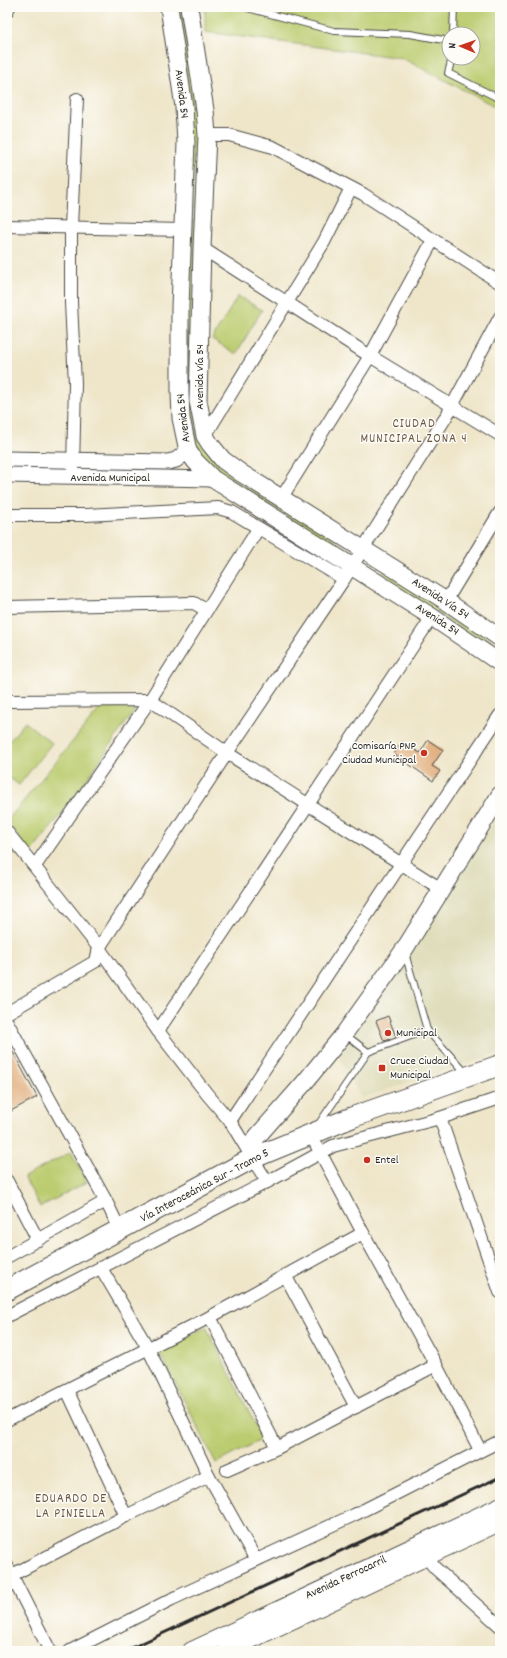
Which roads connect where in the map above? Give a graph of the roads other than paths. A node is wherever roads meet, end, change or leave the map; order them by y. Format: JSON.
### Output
{"nodes":[{"id":1,"x":10,"y":7,"type":"edge"},
{"id":2,"x":169,"y":7,"type":"edge"},
{"id":3,"x":189,"y":7,"type":"edge"},
{"id":4,"x":244,"y":7,"type":"edge"},
{"id":5,"x":454,"y":7,"type":"edge"},
{"id":6,"x":7,"y":11,"type":"edge"},
{"id":7,"x":453,"y":26,"type":"edge"},
{"id":8,"x":441,"y":40,"type":"edge"},
{"id":9,"x":450,"y":66,"type":"edge"},
{"id":10,"x":77,"y":99,"type":"dead end"},
{"id":11,"x":500,"y":99,"type":"edge"},
{"id":12,"x":207,"y":135,"type":"junction"},
{"id":13,"x":350,"y":188,"type":"junction"},
{"id":14,"x":7,"y":226,"type":"edge"},
{"id":15,"x":71,"y":227,"type":"junction"},
{"id":16,"x":182,"y":230,"type":"junction"},
{"id":17,"x":433,"y":240,"type":"junction"},
{"id":18,"x":202,"y":248,"type":"junction"},
{"id":19,"x":500,"y":283,"type":"edge"},
{"id":20,"x":286,"y":302,"type":"junction"},
{"id":21,"x":500,"y":317,"type":"edge"},
{"id":22,"x":370,"y":356,"type":"junction"},
{"id":23,"x":451,"y":405,"type":"junction"},
{"id":24,"x":500,"y":435,"type":"edge"},
{"id":25,"x":205,"y":436,"type":"junction"},
{"id":26,"x":188,"y":451,"type":"junction"},
{"id":27,"x":7,"y":459,"type":"edge"},
{"id":28,"x":73,"y":461,"type":"junction"},
{"id":29,"x":7,"y":475,"type":"edge"},
{"id":30,"x":73,"y":478,"type":"junction"},
{"id":31,"x":213,"y":479,"type":"junction"},
{"id":32,"x":282,"y":497,"type":"junction"},
{"id":33,"x":500,"y":512,"type":"edge"},
{"id":34,"x":7,"y":515,"type":"edge"},
{"id":35,"x":258,"y":529,"type":"junction"},
{"id":36,"x":363,"y":549,"type":"junction"},
{"id":37,"x":348,"y":573,"type":"junction"},
{"id":38,"x":446,"y":601,"type":"junction"},
{"id":39,"x":7,"y":608,"type":"edge"},
{"id":40,"x":206,"y":610,"type":"junction"},
{"id":41,"x":432,"y":617,"type":"junction"},
{"id":42,"x":500,"y":638,"type":"edge"},
{"id":43,"x":500,"y":663,"type":"edge"},
{"id":44,"x":150,"y":700,"type":"junction"},
{"id":45,"x":7,"y":701,"type":"edge"},
{"id":46,"x":500,"y":715,"type":"edge"},
{"id":47,"x":227,"y":753,"type":"junction"},
{"id":48,"x":500,"y":795,"type":"edge"},
{"id":49,"x":308,"y":804,"type":"junction"},
{"id":50,"x":7,"y":832,"type":"edge"},
{"id":51,"x":402,"y":865,"type":"junction"},
{"id":52,"x":34,"y":866,"type":"junction"},
{"id":53,"x":441,"y":889,"type":"junction"},
{"id":54,"x":99,"y":948,"type":"junction"},
{"id":55,"x":404,"y":950,"type":"junction"},
{"id":56,"x":7,"y":1012,"type":"edge"},
{"id":57,"x":7,"y":1022,"type":"edge"},
{"id":58,"x":427,"y":1030,"type":"junction"},
{"id":59,"x":158,"y":1031,"type":"junction"},
{"id":60,"x":344,"y":1034,"type":"junction"},
{"id":61,"x":368,"y":1052,"type":"junction"},
{"id":62,"x":500,"y":1065,"type":"edge"},
{"id":63,"x":469,"y":1076,"type":"junction"},
{"id":64,"x":500,"y":1098,"type":"edge"},
{"id":65,"x":440,"y":1118,"type":"junction"},
{"id":66,"x":230,"y":1121,"type":"junction"},
{"id":67,"x":311,"y":1135,"type":"junction"},
{"id":68,"x":322,"y":1153,"type":"junction"},
{"id":69,"x":253,"y":1158,"type":"junction"},
{"id":70,"x":7,"y":1181,"type":"edge"},
{"id":71,"x":267,"y":1182,"type":"junction"},
{"id":72,"x":106,"y":1201,"type":"junction"},
{"id":73,"x":120,"y":1230,"type":"junction"},
{"id":74,"x":363,"y":1233,"type":"junction"},
{"id":75,"x":38,"y":1240,"type":"junction"},
{"id":76,"x":7,"y":1257,"type":"edge"},
{"id":77,"x":101,"y":1268,"type":"junction"},
{"id":78,"x":285,"y":1275,"type":"junction"},
{"id":79,"x":7,"y":1290,"type":"edge"},
{"id":80,"x":500,"y":1292,"type":"edge"},
{"id":81,"x":7,"y":1316,"type":"edge"},
{"id":82,"x":210,"y":1316,"type":"junction"},
{"id":83,"x":148,"y":1348,"type":"junction"},
{"id":84,"x":436,"y":1365,"type":"junction"},
{"id":85,"x":67,"y":1390,"type":"junction"},
{"id":86,"x":356,"y":1407,"type":"junction"},
{"id":87,"x":7,"y":1420,"type":"edge"},
{"id":88,"x":500,"y":1441,"type":"edge"},
{"id":89,"x":277,"y":1448,"type":"junction"},
{"id":90,"x":480,"y":1450,"type":"junction"},
{"id":91,"x":227,"y":1470,"type":"dead end"},
{"id":92,"x":209,"y":1476,"type":"junction"},
{"id":93,"x":500,"y":1506,"type":"edge"},
{"id":94,"x":126,"y":1516,"type":"junction"},
{"id":95,"x":500,"y":1522,"type":"edge"},
{"id":96,"x":427,"y":1558,"type":"junction"},
{"id":97,"x":256,"y":1560,"type":"junction"},
{"id":98,"x":9,"y":1570,"type":"edge"},
{"id":99,"x":500,"y":1626,"type":"edge"},
{"id":100,"x":50,"y":1651,"type":"edge"},
{"id":101,"x":70,"y":1651,"type":"edge"},
{"id":102,"x":191,"y":1651,"type":"edge"},
{"id":103,"x":227,"y":1651,"type":"edge"}],
"edges":[{"from":1,"to":6,"type":"street"},
{"from":2,"to":16,"type":"main road","name":"Avenida 54"},
{"from":3,"to":12,"type":"main road","name":"Avenida Vía 54"},
{"from":4,"to":8,"type":"lane"},
{"from":5,"to":7,"type":"lane"},
{"from":9,"to":11,"type":"lane"},
{"from":10,"to":15,"type":"street"},
{"from":12,"to":13,"type":"street"},
{"from":12,"to":18,"type":"main road","name":"Avenida Vía 54"},
{"from":13,"to":17,"type":"street"},
{"from":13,"to":20,"type":"street"},
{"from":14,"to":15,"type":"street"},
{"from":15,"to":16,"type":"street"},
{"from":15,"to":28,"type":"street"},
{"from":16,"to":26,"type":"main road","name":"Avenida 54"},
{"from":17,"to":19,"type":"street"},
{"from":17,"to":22,"type":"street"},
{"from":18,"to":20,"type":"street"},
{"from":18,"to":25,"type":"main road","name":"Avenida Vía 54"},
{"from":20,"to":22,"type":"street"},
{"from":20,"to":25,"type":"street"},
{"from":21,"to":23,"type":"street"},
{"from":22,"to":23,"type":"street"},
{"from":22,"to":32,"type":"street"},
{"from":23,"to":24,"type":"street"},
{"from":23,"to":36,"type":"street"},
{"from":25,"to":32,"type":"main road","name":"Avenida Vía 54"},
{"from":26,"to":28,"type":"street","name":"Avenida Municipal"},
{"from":26,"to":31,"type":"main road","name":"Avenida 54"},
{"from":27,"to":28,"type":"street","name":"Avenida Municipal"},
{"from":28,"to":30,"type":"street"},
{"from":29,"to":30,"type":"street","name":"Avenida Municipal"},
{"from":30,"to":31,"type":"street","name":"Avenida Municipal"},
{"from":31,"to":37,"type":"main road","name":"Avenida 54"},
{"from":32,"to":36,"type":"main road","name":"Avenida Vía 54"},
{"from":33,"to":38,"type":"street"},
{"from":34,"to":35,"type":"street"},
{"from":35,"to":37,"type":"street"},
{"from":35,"to":40,"type":"street"},
{"from":36,"to":37,"type":"street"},
{"from":36,"to":38,"type":"main road","name":"Avenida Vía 54"},
{"from":37,"to":41,"type":"main road","name":"Avenida 54"},
{"from":37,"to":47,"type":"street"},
{"from":38,"to":42,"type":"main road","name":"Avenida Vía 54"},
{"from":39,"to":40,"type":"street"},
{"from":40,"to":44,"type":"street"},
{"from":41,"to":43,"type":"main road","name":"Avenida 54"},
{"from":41,"to":49,"type":"street"},
{"from":44,"to":45,"type":"street"},
{"from":44,"to":47,"type":"street"},
{"from":44,"to":52,"type":"street"},
{"from":46,"to":51,"type":"street"},
{"from":47,"to":49,"type":"street"},
{"from":47,"to":54,"type":"street"},
{"from":48,"to":53,"type":"main road"},
{"from":49,"to":51,"type":"street"},
{"from":49,"to":59,"type":"street"},
{"from":50,"to":52,"type":"street"},
{"from":51,"to":53,"type":"street"},
{"from":51,"to":66,"type":"street"},
{"from":52,"to":54,"type":"street"},
{"from":53,"to":55,"type":"main road"},
{"from":54,"to":56,"type":"street"},
{"from":54,"to":59,"type":"street"},
{"from":55,"to":58,"type":"lane"},
{"from":55,"to":60,"type":"main road"},
{"from":57,"to":72,"type":"street"},
{"from":58,"to":61,"type":"lane"},
{"from":58,"to":63,"type":"lane"},
{"from":59,"to":66,"type":"street"},
{"from":60,"to":61,"type":"lane"},
{"from":60,"to":69,"type":"main road"},
{"from":61,"to":67,"type":"lane"},
{"from":62,"to":63,"type":"highway","name":"Vía Interoceánica Sur - Tramo 5"},
{"from":63,"to":67,"type":"highway","name":"Vía Interoceánica Sur - Tramo 5"},
{"from":64,"to":65,"type":"street"},
{"from":65,"to":68,"type":"street"},
{"from":65,"to":80,"type":"street"},
{"from":66,"to":69,"type":"street"},
{"from":67,"to":68,"type":"street"},
{"from":67,"to":69,"type":"highway","name":"Vía Interoceánica Sur - Tramo 5"},
{"from":68,"to":71,"type":"street"},
{"from":68,"to":74,"type":"street"},
{"from":69,"to":71,"type":"street"},
{"from":69,"to":73,"type":"highway","name":"Vía Interoceánica Sur - Tramo 5"},
{"from":70,"to":75,"type":"street"},
{"from":71,"to":77,"type":"street"},
{"from":72,"to":73,"type":"street"},
{"from":72,"to":75,"type":"street"},
{"from":73,"to":79,"type":"highway","name":"Vía Interoceánica Sur - Tramo 5"},
{"from":74,"to":78,"type":"street"},
{"from":74,"to":84,"type":"street"},
{"from":75,"to":76,"type":"street"},
{"from":77,"to":81,"type":"street"},
{"from":77,"to":83,"type":"street"},
{"from":78,"to":82,"type":"street"},
{"from":78,"to":86,"type":"street"},
{"from":82,"to":83,"type":"street"},
{"from":82,"to":89,"type":"street"},
{"from":83,"to":85,"type":"street"},
{"from":83,"to":92,"type":"street"},
{"from":84,"to":86,"type":"street"},
{"from":84,"to":90,"type":"street"},
{"from":85,"to":87,"type":"street"},
{"from":85,"to":94,"type":"street"},
{"from":86,"to":89,"type":"street"},
{"from":88,"to":90,"type":"street"},
{"from":89,"to":91,"type":"street"},
{"from":90,"to":97,"type":"street"},
{"from":92,"to":94,"type":"street"},
{"from":92,"to":97,"type":"street"},
{"from":93,"to":102,"type":"main road","name":"Avenida Ferrocarril"},
{"from":94,"to":98,"type":"street"},
{"from":95,"to":96,"type":"main road","name":"Avenida Ferrocarril"},
{"from":96,"to":99,"type":"street"},
{"from":96,"to":103,"type":"main road","name":"Avenida Ferrocarril"},
{"from":97,"to":101,"type":"street"},
{"from":98,"to":100,"type":"street"}]}
